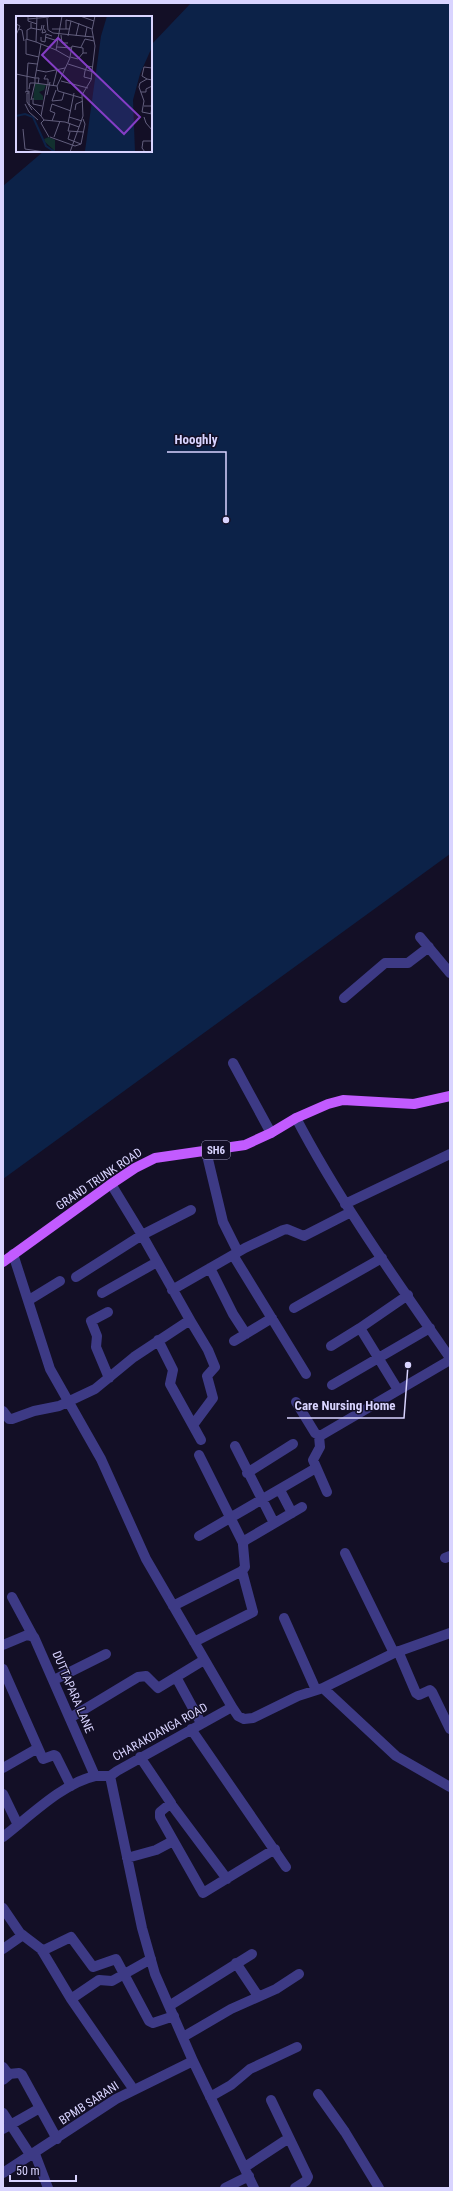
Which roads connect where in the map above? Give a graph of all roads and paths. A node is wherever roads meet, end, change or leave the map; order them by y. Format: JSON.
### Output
{"nodes":[{"id":1,"x":420,"y":937,"type":"dead end"},
{"id":2,"x":429,"y":947,"type":"junction"},
{"id":3,"x":450,"y":973,"type":"edge"},
{"id":4,"x":344,"y":998,"type":"dead end"},
{"id":5,"x":233,"y":1063,"type":"dead end"},
{"id":6,"x":450,"y":1096,"type":"edge"},
{"id":7,"x":296,"y":1118,"type":"junction"},
{"id":8,"x":271,"y":1133,"type":"junction"},
{"id":9,"x":206,"y":1151,"type":"junction"},
{"id":10,"x":450,"y":1154,"type":"edge"},
{"id":11,"x":111,"y":1184,"type":"junction"},
{"id":12,"x":348,"y":1208,"type":"junction"},
{"id":13,"x":191,"y":1210,"type":"dead end"},
{"id":14,"x":142,"y":1235,"type":"junction"},
{"id":15,"x":13,"y":1254,"type":"junction"},
{"id":16,"x":235,"y":1254,"type":"junction"},
{"id":17,"x":382,"y":1258,"type":"junction"},
{"id":18,"x":3,"y":1262,"type":"edge"},
{"id":19,"x":157,"y":1262,"type":"junction"},
{"id":20,"x":210,"y":1268,"type":"junction"},
{"id":21,"x":76,"y":1277,"type":"dead end"},
{"id":22,"x":60,"y":1281,"type":"dead end"},
{"id":23,"x":172,"y":1290,"type":"junction"},
{"id":24,"x":102,"y":1293,"type":"dead end"},
{"id":25,"x":408,"y":1295,"type":"junction"},
{"id":26,"x":29,"y":1300,"type":"junction"},
{"id":27,"x":294,"y":1308,"type":"dead end"},
{"id":28,"x":108,"y":1312,"type":"dead end"},
{"id":29,"x":272,"y":1318,"type":"junction"},
{"id":30,"x":190,"y":1320,"type":"junction"},
{"id":31,"x":360,"y":1328,"type":"junction"},
{"id":32,"x":430,"y":1328,"type":"junction"},
{"id":33,"x":246,"y":1334,"type":"junction"},
{"id":34,"x":158,"y":1340,"type":"junction"},
{"id":35,"x":234,"y":1340,"type":"dead end"},
{"id":36,"x":331,"y":1346,"type":"dead end"},
{"id":37,"x":379,"y":1359,"type":"junction"},
{"id":38,"x":450,"y":1359,"type":"edge"},
{"id":39,"x":306,"y":1374,"type":"dead end"},
{"id":40,"x":109,"y":1378,"type":"junction"},
{"id":41,"x":332,"y":1385,"type":"dead end"},
{"id":42,"x":398,"y":1390,"type":"junction"},
{"id":43,"x":70,"y":1402,"type":"junction"},
{"id":44,"x":296,"y":1402,"type":"dead end"},
{"id":45,"x":3,"y":1411,"type":"edge"},
{"id":46,"x":6,"y":1422,"type":"edge"},
{"id":47,"x":193,"y":1426,"type":"junction"},
{"id":48,"x":319,"y":1436,"type":"junction"},
{"id":49,"x":201,"y":1440,"type":"dead end"},
{"id":50,"x":293,"y":1444,"type":"dead end"},
{"id":51,"x":235,"y":1446,"type":"dead end"},
{"id":52,"x":200,"y":1455,"type":"dead end"},
{"id":53,"x":316,"y":1468,"type":"junction"},
{"id":54,"x":247,"y":1473,"type":"junction"},
{"id":55,"x":280,"y":1490,"type":"junction"},
{"id":56,"x":327,"y":1492,"type":"dead end"},
{"id":57,"x":262,"y":1500,"type":"junction"},
{"id":58,"x":302,"y":1507,"type":"dead end"},
{"id":59,"x":292,"y":1513,"type":"junction"},
{"id":60,"x":230,"y":1518,"type":"junction"},
{"id":61,"x":274,"y":1523,"type":"junction"},
{"id":62,"x":199,"y":1536,"type":"dead end"},
{"id":63,"x":243,"y":1543,"type":"junction"},
{"id":64,"x":345,"y":1553,"type":"dead end"},
{"id":65,"x":242,"y":1571,"type":"junction"},
{"id":66,"x":12,"y":1597,"type":"dead end"},
{"id":67,"x":173,"y":1606,"type":"junction"},
{"id":68,"x":284,"y":1618,"type":"dead end"},
{"id":69,"x":450,"y":1633,"type":"edge"},
{"id":70,"x":33,"y":1636,"type":"junction"},
{"id":71,"x":194,"y":1642,"type":"junction"},
{"id":72,"x":3,"y":1644,"type":"edge"},
{"id":73,"x":396,"y":1652,"type":"junction"},
{"id":74,"x":106,"y":1654,"type":"dead end"},
{"id":75,"x":204,"y":1660,"type":"junction"},
{"id":76,"x":3,"y":1669,"type":"edge"},
{"id":77,"x":176,"y":1677,"type":"junction"},
{"id":78,"x":54,"y":1680,"type":"junction"},
{"id":79,"x":320,"y":1689,"type":"junction"},
{"id":80,"x":232,"y":1707,"type":"junction"},
{"id":81,"x":70,"y":1718,"type":"junction"},
{"id":82,"x":201,"y":1724,"type":"junction"},
{"id":83,"x":191,"y":1729,"type":"junction"},
{"id":84,"x":450,"y":1729,"type":"edge"},
{"id":85,"x":38,"y":1748,"type":"junction"},
{"id":86,"x":140,"y":1757,"type":"junction"},
{"id":87,"x":3,"y":1768,"type":"edge"},
{"id":88,"x":95,"y":1776,"type":"junction"},
{"id":89,"x":110,"y":1776,"type":"junction"},
{"id":90,"x":71,"y":1786,"type":"junction"},
{"id":91,"x":450,"y":1786,"type":"edge"},
{"id":92,"x":3,"y":1794,"type":"edge"},
{"id":93,"x":171,"y":1804,"type":"junction"},
{"id":94,"x":18,"y":1825,"type":"junction"},
{"id":95,"x":3,"y":1837,"type":"edge"},
{"id":96,"x":173,"y":1841,"type":"junction"},
{"id":97,"x":275,"y":1849,"type":"junction"},
{"id":98,"x":127,"y":1858,"type":"junction"},
{"id":99,"x":286,"y":1867,"type":"dead end"},
{"id":100,"x":227,"y":1879,"type":"junction"},
{"id":101,"x":3,"y":1908,"type":"edge"},
{"id":102,"x":23,"y":1935,"type":"junction"},
{"id":103,"x":3,"y":1949,"type":"edge"},
{"id":104,"x":42,"y":1951,"type":"junction"},
{"id":105,"x":252,"y":1954,"type":"dead end"},
{"id":106,"x":151,"y":1959,"type":"junction"},
{"id":107,"x":236,"y":1963,"type":"junction"},
{"id":108,"x":125,"y":1974,"type":"junction"},
{"id":109,"x":299,"y":1974,"type":"dead end"},
{"id":110,"x":258,"y":1996,"type":"junction"},
{"id":111,"x":71,"y":1999,"type":"junction"},
{"id":112,"x":169,"y":2006,"type":"junction"},
{"id":113,"x":174,"y":2016,"type":"junction"},
{"id":114,"x":183,"y":2037,"type":"junction"},
{"id":115,"x":296,"y":2047,"type":"dead end"},
{"id":116,"x":193,"y":2061,"type":"junction"},
{"id":117,"x":5,"y":2074,"type":"edge"},
{"id":118,"x":134,"y":2090,"type":"junction"},
{"id":119,"x":318,"y":2094,"type":"dead end"},
{"id":120,"x":210,"y":2097,"type":"junction"},
{"id":121,"x":271,"y":2100,"type":"dead end"},
{"id":122,"x":40,"y":2108,"type":"junction"},
{"id":123,"x":3,"y":2113,"type":"edge"},
{"id":124,"x":7,"y":2127,"type":"edge"},
{"id":125,"x":289,"y":2138,"type":"junction"},
{"id":126,"x":57,"y":2139,"type":"junction"},
{"id":127,"x":33,"y":2155,"type":"junction"},
{"id":128,"x":247,"y":2171,"type":"junction"},
{"id":129,"x":3,"y":2174,"type":"edge"},
{"id":130,"x":48,"y":2188,"type":"edge"},
{"id":131,"x":225,"y":2188,"type":"edge"},
{"id":132,"x":254,"y":2188,"type":"edge"},
{"id":133,"x":295,"y":2188,"type":"edge"},
{"id":134,"x":379,"y":2188,"type":"edge"}],
"edges":[{"from":1,"to":2,"type":"street"},
{"from":2,"to":3,"type":"street"},
{"from":2,"to":4,"type":"street"},
{"from":5,"to":8,"type":"street"},
{"from":6,"to":7,"type":"main road","name":"GRAND TRUNK ROAD","number":"SH6"},
{"from":7,"to":8,"type":"main road","name":"GRAND TRUNK ROAD","number":"SH6"},
{"from":7,"to":12,"type":"street"},
{"from":8,"to":9,"type":"main road","name":"GRAND TRUNK ROAD","number":"SH6"},
{"from":9,"to":11,"type":"main road","name":"GRAND TRUNK ROAD","number":"SH6"},
{"from":9,"to":16,"type":"street"},
{"from":10,"to":12,"type":"street"},
{"from":11,"to":14,"type":"street"},
{"from":11,"to":15,"type":"main road","name":"GRAND TRUNK ROAD","number":"SH6"},
{"from":12,"to":16,"type":"street"},
{"from":12,"to":17,"type":"street"},
{"from":13,"to":14,"type":"street"},
{"from":14,"to":19,"type":"street"},
{"from":14,"to":21,"type":"street"},
{"from":15,"to":18,"type":"main road","name":"GRAND TRUNK ROAD","number":"SH6"},
{"from":15,"to":26,"type":"street"},
{"from":16,"to":20,"type":"street"},
{"from":16,"to":29,"type":"street"},
{"from":17,"to":25,"type":"street"},
{"from":17,"to":27,"type":"street"},
{"from":19,"to":23,"type":"street"},
{"from":19,"to":24,"type":"street"},
{"from":20,"to":23,"type":"street"},
{"from":20,"to":33,"type":"street"},
{"from":22,"to":26,"type":"street"},
{"from":23,"to":30,"type":"street"},
{"from":25,"to":31,"type":"street"},
{"from":25,"to":32,"type":"street"},
{"from":26,"to":43,"type":"street"},
{"from":28,"to":40,"type":"street"},
{"from":29,"to":33,"type":"street"},
{"from":29,"to":39,"type":"street"},
{"from":30,"to":34,"type":"street"},
{"from":30,"to":47,"type":"street"},
{"from":31,"to":36,"type":"street"},
{"from":31,"to":37,"type":"street"},
{"from":32,"to":37,"type":"street"},
{"from":32,"to":38,"type":"street"},
{"from":33,"to":35,"type":"street"},
{"from":34,"to":40,"type":"street"},
{"from":34,"to":47,"type":"street"},
{"from":37,"to":41,"type":"street"},
{"from":37,"to":42,"type":"street"},
{"from":38,"to":42,"type":"street"},
{"from":40,"to":43,"type":"street"},
{"from":42,"to":48,"type":"street"},
{"from":43,"to":46,"type":"street"},
{"from":43,"to":67,"type":"street"},
{"from":44,"to":48,"type":"street"},
{"from":45,"to":46,"type":"street"},
{"from":47,"to":49,"type":"street"},
{"from":48,"to":53,"type":"street"},
{"from":50,"to":54,"type":"street"},
{"from":51,"to":54,"type":"street"},
{"from":52,"to":60,"type":"street"},
{"from":53,"to":55,"type":"street"},
{"from":53,"to":56,"type":"street"},
{"from":54,"to":57,"type":"street"},
{"from":55,"to":57,"type":"street"},
{"from":55,"to":59,"type":"street"},
{"from":57,"to":60,"type":"street"},
{"from":57,"to":61,"type":"street"},
{"from":58,"to":59,"type":"street"},
{"from":59,"to":61,"type":"street"},
{"from":60,"to":62,"type":"street"},
{"from":60,"to":63,"type":"street"},
{"from":61,"to":63,"type":"street"},
{"from":63,"to":65,"type":"street"},
{"from":64,"to":73,"type":"street"},
{"from":65,"to":67,"type":"street"},
{"from":65,"to":71,"type":"street"},
{"from":66,"to":70,"type":"street","name":"DUTTAPARA LANE"},
{"from":67,"to":71,"type":"street"},
{"from":68,"to":79,"type":"street"},
{"from":69,"to":73,"type":"street"},
{"from":70,"to":72,"type":"street"},
{"from":70,"to":78,"type":"street","name":"DUTTAPARA LANE"},
{"from":71,"to":75,"type":"street"},
{"from":73,"to":79,"type":"street"},
{"from":73,"to":84,"type":"street"},
{"from":74,"to":78,"type":"street"},
{"from":75,"to":77,"type":"street"},
{"from":75,"to":80,"type":"street"},
{"from":76,"to":85,"type":"street"},
{"from":77,"to":81,"type":"street"},
{"from":77,"to":82,"type":"street"},
{"from":78,"to":81,"type":"street","name":"DUTTAPARA LANE"},
{"from":79,"to":80,"type":"street"},
{"from":79,"to":91,"type":"street"},
{"from":80,"to":82,"type":"street","name":"CHARAKDANGA ROAD"},
{"from":81,"to":88,"type":"street","name":"DUTTAPARA LANE"},
{"from":82,"to":83,"type":"street","name":"CHARAKDANGA ROAD"},
{"from":83,"to":86,"type":"street","name":"CHARAKDANGA ROAD"},
{"from":83,"to":97,"type":"street"},
{"from":85,"to":87,"type":"street"},
{"from":85,"to":90,"type":"street"},
{"from":86,"to":89,"type":"street","name":"CHARAKDANGA ROAD"},
{"from":86,"to":93,"type":"street"},
{"from":88,"to":89,"type":"street"},
{"from":88,"to":90,"type":"street"},
{"from":89,"to":98,"type":"street","name":"CHARAKDANGA ROAD"},
{"from":90,"to":94,"type":"street"},
{"from":92,"to":94,"type":"street"},
{"from":93,"to":96,"type":"street"},
{"from":93,"to":100,"type":"street"},
{"from":94,"to":95,"type":"street"},
{"from":96,"to":98,"type":"street"},
{"from":96,"to":100,"type":"street"},
{"from":97,"to":99,"type":"street"},
{"from":97,"to":100,"type":"street"},
{"from":98,"to":106,"type":"street","name":"CHARAKDANGA ROAD"},
{"from":101,"to":102,"type":"street"},
{"from":102,"to":103,"type":"street"},
{"from":102,"to":104,"type":"street"},
{"from":104,"to":108,"type":"street"},
{"from":104,"to":111,"type":"street"},
{"from":105,"to":107,"type":"street"},
{"from":106,"to":108,"type":"street"},
{"from":106,"to":112,"type":"street","name":"CHARAKDANGA ROAD"},
{"from":107,"to":110,"type":"street"},
{"from":107,"to":112,"type":"street"},
{"from":108,"to":111,"type":"street"},
{"from":108,"to":113,"type":"street"},
{"from":109,"to":110,"type":"street"},
{"from":110,"to":114,"type":"street"},
{"from":111,"to":118,"type":"street"},
{"from":112,"to":113,"type":"street","name":"CHARAKDANGA ROAD"},
{"from":113,"to":114,"type":"street","name":"CHARAKDANGA ROAD"},
{"from":114,"to":116,"type":"street","name":"CHARAKDANGA ROAD"},
{"from":115,"to":120,"type":"street"},
{"from":116,"to":118,"type":"street","name":"BPMB SARANI"},
{"from":116,"to":120,"type":"street","name":"CHARAKDANGA ROAD"},
{"from":117,"to":122,"type":"street"},
{"from":118,"to":126,"type":"street","name":"BPMB SARANI"},
{"from":119,"to":134,"type":"street"},
{"from":120,"to":128,"type":"street","name":"CHARAKDANGA ROAD"},
{"from":121,"to":125,"type":"street"},
{"from":122,"to":124,"type":"street"},
{"from":122,"to":126,"type":"street"},
{"from":123,"to":124,"type":"street"},
{"from":124,"to":127,"type":"street"},
{"from":125,"to":128,"type":"street"},
{"from":125,"to":133,"type":"street"},
{"from":126,"to":127,"type":"street","name":"BPMB SARANI"},
{"from":127,"to":129,"type":"street","name":"BPMB SARANI"},
{"from":127,"to":130,"type":"street"},
{"from":128,"to":131,"type":"street"},
{"from":128,"to":132,"type":"street","name":"CHARAKDANGA ROAD"}]}
